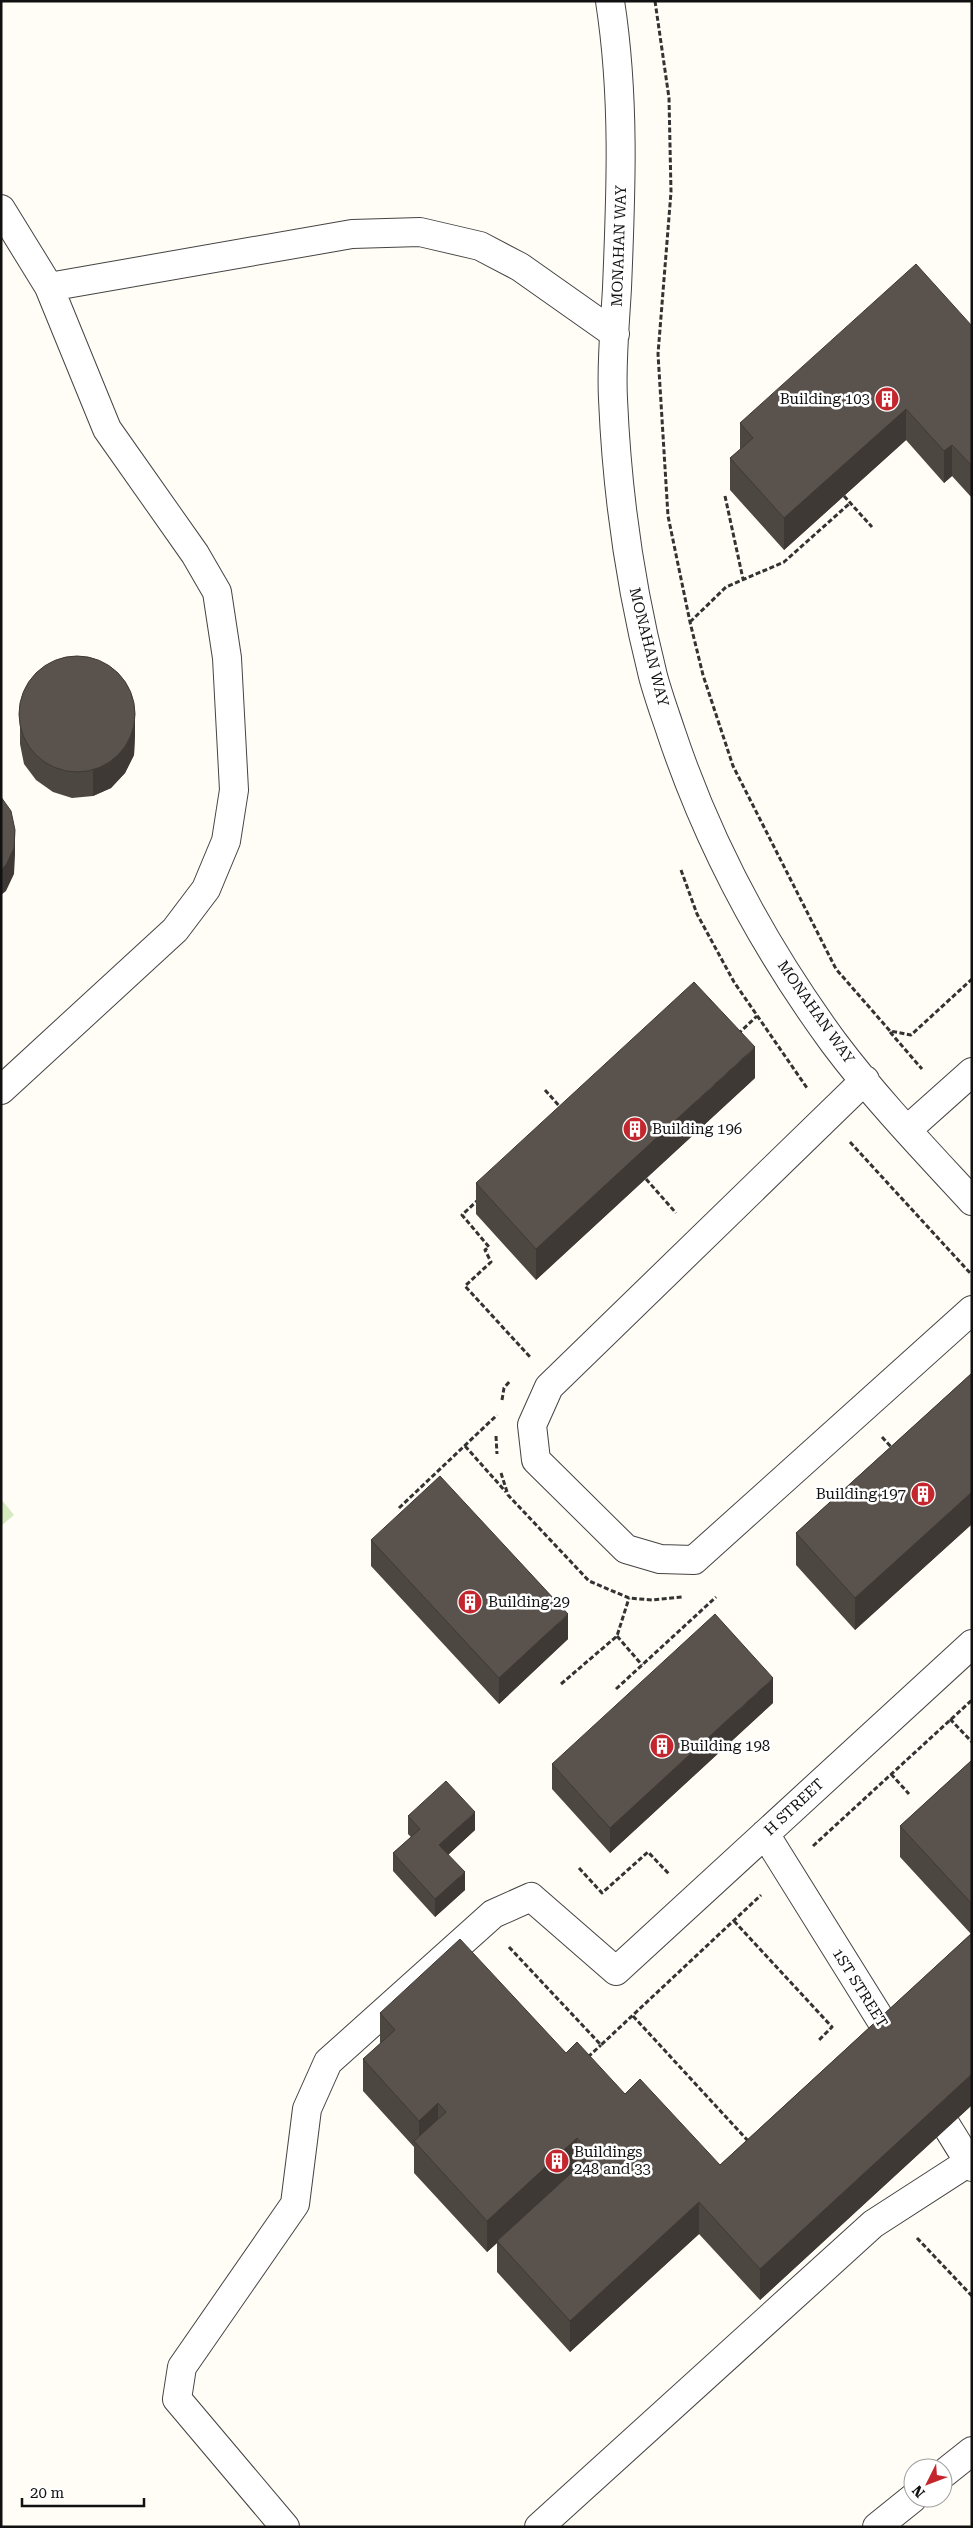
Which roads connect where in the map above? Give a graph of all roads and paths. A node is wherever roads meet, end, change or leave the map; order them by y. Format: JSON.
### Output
{"nodes":[{"id":1,"x":610,"y":1,"type":"edge"},
{"id":2,"x":655,"y":1,"type":"edge"},
{"id":3,"x":1,"y":209,"type":"edge"},
{"id":4,"x":50,"y":287,"type":"junction"},
{"id":5,"x":615,"y":334,"type":"junction"},
{"id":6,"x":725,"y":496,"type":"dead end"},
{"id":7,"x":844,"y":496,"type":"edge"},
{"id":8,"x":850,"y":503,"type":"junction"},
{"id":9,"x":872,"y":527,"type":"dead end"},
{"id":10,"x":743,"y":578,"type":"junction"},
{"id":11,"x":690,"y":622,"type":"junction"},
{"id":12,"x":972,"y":979,"type":"edge"},
{"id":13,"x":757,"y":1016,"type":"dead end"},
{"id":14,"x":731,"y":1040,"type":"edge"},
{"id":15,"x":972,"y":1072,"type":"edge"},
{"id":16,"x":865,"y":1080,"type":"junction"},
{"id":17,"x":1,"y":1090,"type":"edge"},
{"id":18,"x":545,"y":1090,"type":"dead end"},
{"id":19,"x":569,"y":1116,"type":"edge"},
{"id":20,"x":907,"y":1130,"type":"junction"},
{"id":21,"x":646,"y":1179,"type":"edge"},
{"id":22,"x":483,"y":1195,"type":"edge"},
{"id":23,"x":972,"y":1201,"type":"edge"},
{"id":24,"x":682,"y":1219,"type":"dead end"},
{"id":25,"x":972,"y":1310,"type":"edge"},
{"id":26,"x":538,"y":1351,"type":"dead end"},
{"id":27,"x":511,"y":1381,"type":"dead end"},
{"id":28,"x":500,"y":1406,"type":"dead end"},
{"id":29,"x":497,"y":1423,"type":"dead end"},
{"id":30,"x":496,"y":1432,"type":"dead end"},
{"id":31,"x":878,"y":1432,"type":"dead end"},
{"id":32,"x":465,"y":1446,"type":"junction"},
{"id":33,"x":895,"y":1451,"type":"edge"},
{"id":34,"x":497,"y":1456,"type":"dead end"},
{"id":35,"x":499,"y":1464,"type":"dead end"},
{"id":36,"x":508,"y":1495,"type":"junction"},
{"id":37,"x":399,"y":1508,"type":"dead end"},
{"id":38,"x":685,"y":1596,"type":"dead end"},
{"id":39,"x":716,"y":1597,"type":"dead end"},
{"id":40,"x":629,"y":1598,"type":"junction"},
{"id":41,"x":617,"y":1636,"type":"junction"},
{"id":42,"x":972,"y":1644,"type":"edge"},
{"id":43,"x":642,"y":1665,"type":"junction"},
{"id":44,"x":561,"y":1684,"type":"dead end"},
{"id":45,"x":616,"y":1689,"type":"dead end"},
{"id":46,"x":950,"y":1720,"type":"dead end"},
{"id":47,"x":972,"y":1742,"type":"edge"},
{"id":48,"x":891,"y":1774,"type":"dead end"},
{"id":49,"x":908,"y":1794,"type":"dead end"},
{"id":50,"x":765,"y":1834,"type":"junction"},
{"id":51,"x":579,"y":1868,"type":"dead end"},
{"id":52,"x":693,"y":1900,"type":"junction"},
{"id":53,"x":734,"y":1921,"type":"dead end"},
{"id":54,"x":633,"y":2016,"type":"dead end"},
{"id":55,"x":818,"y":2041,"type":"dead end"},
{"id":56,"x":601,"y":2045,"type":"dead end"},
{"id":57,"x":581,"y":2063,"type":"edge"},
{"id":58,"x":753,"y":2146,"type":"edge"},
{"id":59,"x":970,"y":2165,"type":"edge"},
{"id":60,"x":892,"y":2212,"type":"junction"},
{"id":61,"x":972,"y":2296,"type":"edge"},
{"id":62,"x":972,"y":2451,"type":"edge"},
{"id":63,"x":953,"y":2466,"type":"edge"},
{"id":64,"x":903,"y":2506,"type":"edge"},
{"id":65,"x":285,"y":2527,"type":"edge"},
{"id":66,"x":539,"y":2527,"type":"edge"},
{"id":67,"x":877,"y":2527,"type":"edge"}],
"edges":[{"from":1,"to":5,"type":"street","name":"MONAHAN WAY"},
{"from":2,"to":11,"type":"path"},
{"from":3,"to":4,"type":"street"},
{"from":4,"to":5,"type":"street"},
{"from":4,"to":17,"type":"street"},
{"from":5,"to":16,"type":"street","name":"MONAHAN WAY"},
{"from":6,"to":10,"type":"path"},
{"from":7,"to":8,"type":"path"},
{"from":8,"to":9,"type":"path"},
{"from":8,"to":10,"type":"path"},
{"from":10,"to":11,"type":"path"},
{"from":11,"to":12,"type":"path"},
{"from":13,"to":14,"type":"path"},
{"from":15,"to":20,"type":"street"},
{"from":16,"to":20,"type":"street","name":"MONAHAN WAY"},
{"from":16,"to":25,"type":"street"},
{"from":18,"to":19,"type":"path"},
{"from":20,"to":23,"type":"street","name":"MONAHAN WAY"},
{"from":21,"to":24,"type":"path"},
{"from":22,"to":26,"type":"path"},
{"from":27,"to":28,"type":"path"},
{"from":29,"to":32,"type":"path"},
{"from":30,"to":34,"type":"path"},
{"from":31,"to":33,"type":"path"},
{"from":32,"to":36,"type":"path"},
{"from":32,"to":37,"type":"path"},
{"from":35,"to":36,"type":"path"},
{"from":36,"to":40,"type":"path"},
{"from":38,"to":40,"type":"path"},
{"from":39,"to":43,"type":"path"},
{"from":40,"to":41,"type":"path"},
{"from":41,"to":43,"type":"path"},
{"from":41,"to":44,"type":"path"},
{"from":42,"to":50,"type":"street","name":"H STREET"},
{"from":43,"to":45,"type":"path"},
{"from":46,"to":47,"type":"path"},
{"from":48,"to":49,"type":"path"},
{"from":50,"to":52,"type":"street","name":"H STREET"},
{"from":50,"to":59,"type":"street","name":"1ST STREET"},
{"from":51,"to":52,"type":"path"},
{"from":52,"to":65,"type":"street","name":"H STREET"},
{"from":53,"to":55,"type":"path"},
{"from":54,"to":58,"type":"path"},
{"from":56,"to":57,"type":"path"},
{"from":59,"to":60,"type":"street"},
{"from":60,"to":61,"type":"path"},
{"from":60,"to":66,"type":"street"},
{"from":62,"to":63,"type":"street"},
{"from":64,"to":67,"type":"street"}]}
